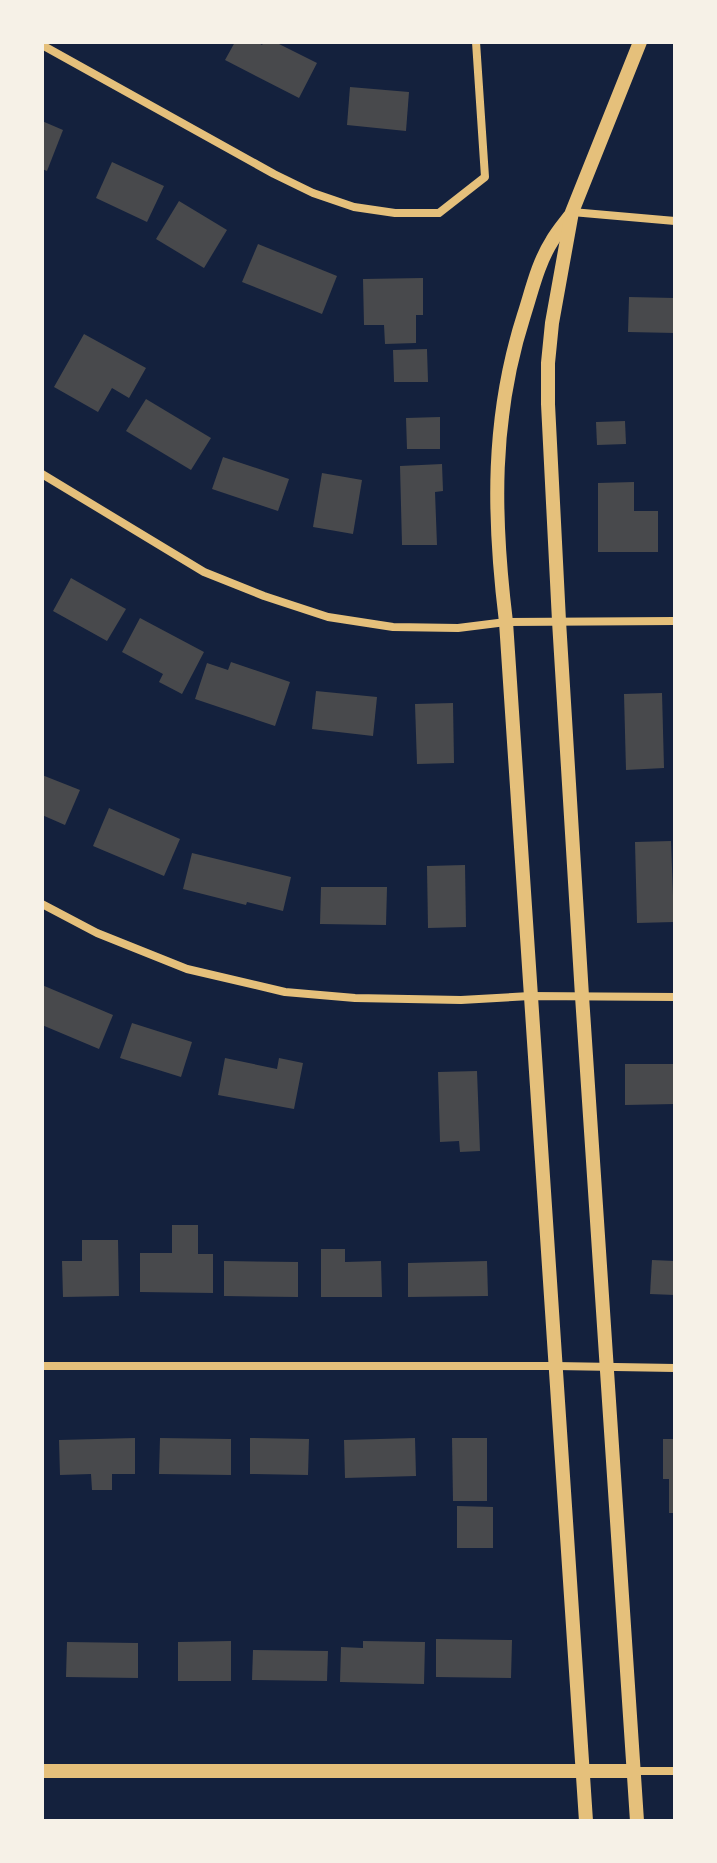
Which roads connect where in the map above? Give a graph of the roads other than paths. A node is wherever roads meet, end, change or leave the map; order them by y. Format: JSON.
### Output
{"nodes":[{"id":1,"x":476,"y":42,"type":"edge"},
{"id":2,"x":640,"y":42,"type":"edge"},
{"id":3,"x":42,"y":45,"type":"edge"},
{"id":4,"x":572,"y":212,"type":"junction"},
{"id":5,"x":675,"y":221,"type":"edge"},
{"id":6,"x":42,"y":474,"type":"edge"},
{"id":7,"x":559,"y":621,"type":"junction"},
{"id":8,"x":675,"y":621,"type":"edge"},
{"id":9,"x":506,"y":622,"type":"junction"},
{"id":10,"x":42,"y":904,"type":"edge"},
{"id":11,"x":530,"y":996,"type":"junction"},
{"id":12,"x":582,"y":996,"type":"junction"},
{"id":13,"x":675,"y":997,"type":"edge"},
{"id":14,"x":42,"y":1366,"type":"edge"},
{"id":15,"x":556,"y":1366,"type":"junction"},
{"id":16,"x":608,"y":1367,"type":"junction"},
{"id":17,"x":675,"y":1368,"type":"edge"},
{"id":18,"x":42,"y":1771,"type":"edge"},
{"id":19,"x":634,"y":1771,"type":"junction"},
{"id":20,"x":675,"y":1771,"type":"edge"},
{"id":21,"x":583,"y":1772,"type":"junction"},
{"id":22,"x":586,"y":1821,"type":"edge"},
{"id":23,"x":637,"y":1821,"type":"edge"}],
"edges":[{"from":1,"to":3,"type":"street"},
{"from":2,"to":4,"type":"street"},
{"from":4,"to":5,"type":"street"},
{"from":4,"to":7,"type":"street"},
{"from":4,"to":9,"type":"street"},
{"from":6,"to":9,"type":"street"},
{"from":7,"to":8,"type":"street"},
{"from":7,"to":9,"type":"street"},
{"from":7,"to":12,"type":"street"},
{"from":9,"to":11,"type":"street"},
{"from":10,"to":11,"type":"street"},
{"from":11,"to":12,"type":"street"},
{"from":11,"to":15,"type":"street"},
{"from":12,"to":13,"type":"street"},
{"from":12,"to":16,"type":"street"},
{"from":14,"to":15,"type":"street"},
{"from":15,"to":16,"type":"street"},
{"from":15,"to":21,"type":"street"},
{"from":16,"to":17,"type":"street"},
{"from":16,"to":19,"type":"street"},
{"from":18,"to":21,"type":"street"},
{"from":19,"to":20,"type":"street"},
{"from":19,"to":21,"type":"street"},
{"from":19,"to":23,"type":"street"},
{"from":21,"to":22,"type":"street"}]}
